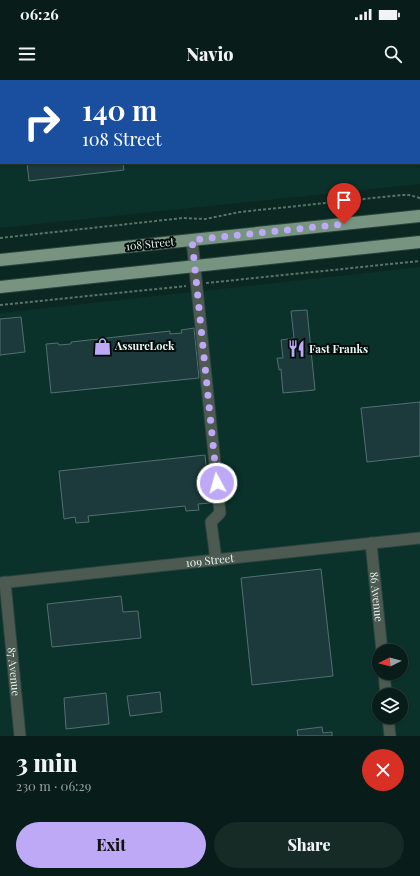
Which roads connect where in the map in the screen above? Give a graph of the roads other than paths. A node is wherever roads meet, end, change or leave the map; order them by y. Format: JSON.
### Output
{"nodes":[{"id":1,"x":420,"y":216,"type":"edge"},
{"id":2,"x":192,"y":240,"type":"junction"},
{"id":3,"x":420,"y":242,"type":"edge"},
{"id":4,"x":0,"y":260,"type":"edge"},
{"id":5,"x":195,"y":266,"type":"junction"},
{"id":6,"x":0,"y":286,"type":"edge"},
{"id":7,"x":420,"y":538,"type":"edge"},
{"id":8,"x":371,"y":543,"type":"junction"},
{"id":9,"x":216,"y":560,"type":"junction"},
{"id":10,"x":2,"y":583,"type":"edge"},
{"id":11,"x":381,"y":644,"type":"edge"},
{"id":12,"x":389,"y":724,"type":"edge"},
{"id":13,"x":20,"y":736,"type":"edge"},
{"id":14,"x":390,"y":736,"type":"edge"}],
"edges":[{"from":1,"to":2,"type":"main road","name":"108 Street"},
{"from":2,"to":4,"type":"main road","name":"108 Street"},
{"from":2,"to":5,"type":"street"},
{"from":3,"to":5,"type":"main road"},
{"from":5,"to":6,"type":"main road"},
{"from":5,"to":9,"type":"street"},
{"from":7,"to":8,"type":"street","name":"109 Street"},
{"from":8,"to":9,"type":"street","name":"109 Street"},
{"from":8,"to":11,"type":"street","name":"86 Avenue"},
{"from":9,"to":10,"type":"street","name":"109 Street"},
{"from":10,"to":13,"type":"street","name":"87 Avenue"},
{"from":12,"to":14,"type":"street"}]}
